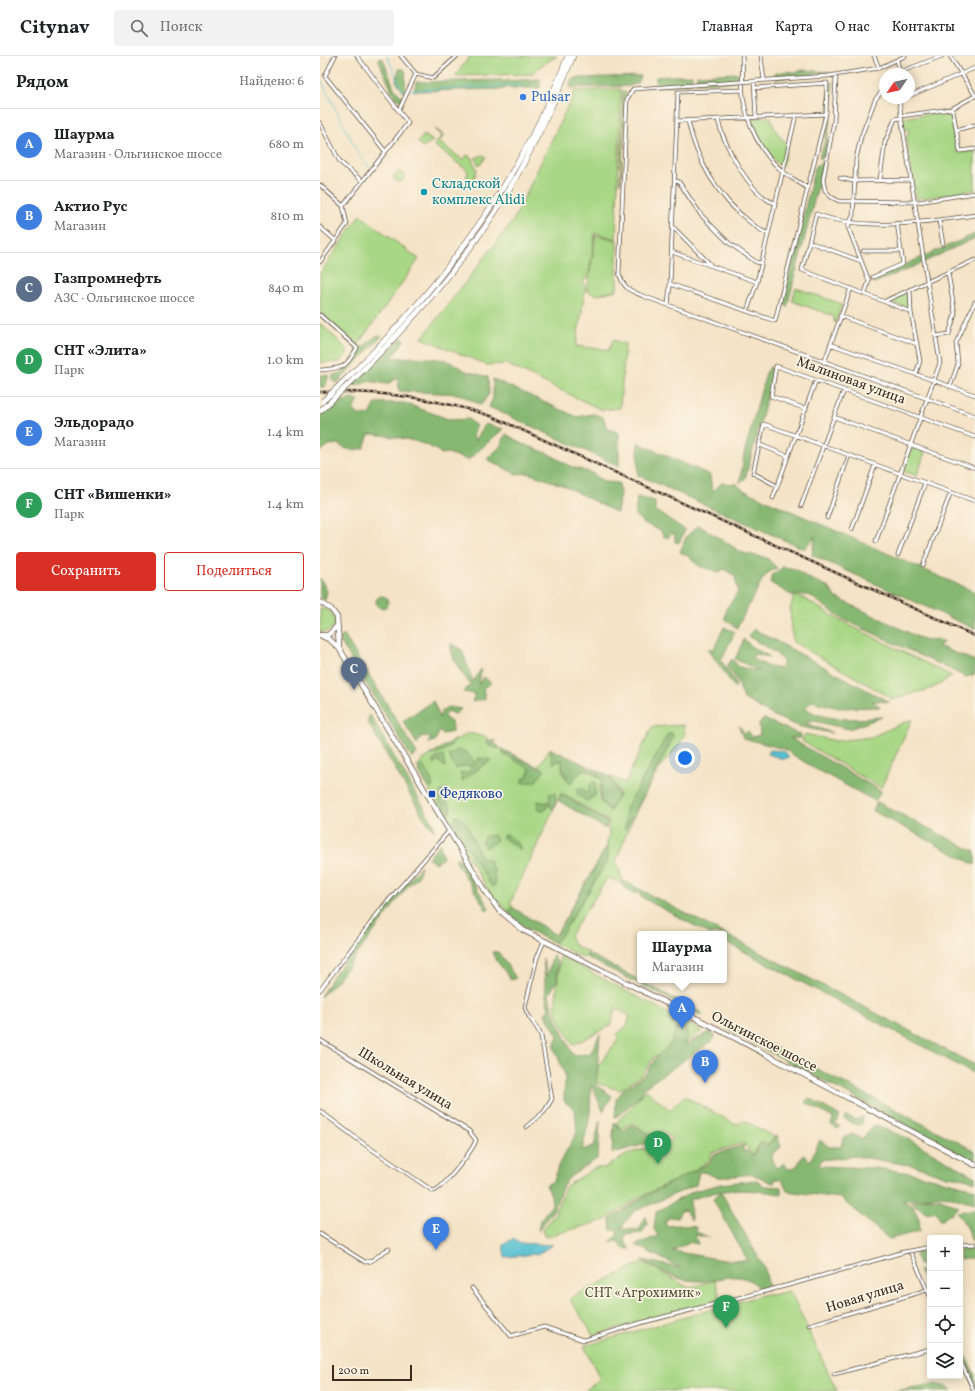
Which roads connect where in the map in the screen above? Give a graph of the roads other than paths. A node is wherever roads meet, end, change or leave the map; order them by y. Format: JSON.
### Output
{"nodes":[{"id":1,"x":335,"y":56,"type":"edge"},
{"id":2,"x":357,"y":56,"type":"edge"},
{"id":3,"x":401,"y":56,"type":"edge"},
{"id":4,"x":457,"y":56,"type":"edge"},
{"id":5,"x":568,"y":56,"type":"edge"},
{"id":6,"x":573,"y":56,"type":"edge"},
{"id":7,"x":742,"y":56,"type":"edge"},
{"id":8,"x":762,"y":56,"type":"edge"},
{"id":9,"x":874,"y":56,"type":"edge"},
{"id":10,"x":906,"y":56,"type":"edge"},
{"id":11,"x":942,"y":56,"type":"edge"},
{"id":12,"x":950,"y":56,"type":"edge"},
{"id":13,"x":897,"y":60,"type":"junction"},
{"id":14,"x":879,"y":68,"type":"junction"},
{"id":15,"x":899,"y":68,"type":"edge"},
{"id":16,"x":912,"y":68,"type":"edge"},
{"id":17,"x":975,"y":68,"type":"edge"},
{"id":18,"x":416,"y":74,"type":"junction"},
{"id":19,"x":836,"y":74,"type":"junction"},
{"id":20,"x":962,"y":75,"type":"junction"},
{"id":21,"x":764,"y":80,"type":"junction"},
{"id":22,"x":743,"y":81,"type":"junction"},
{"id":23,"x":754,"y":81,"type":"junction"},
{"id":24,"x":754,"y":88,"type":"junction"},
{"id":25,"x":743,"y":90,"type":"junction"},
{"id":26,"x":879,"y":94,"type":"edge"},
{"id":27,"x":915,"y":94,"type":"edge"},
{"id":28,"x":975,"y":95,"type":"edge"},
{"id":29,"x":900,"y":104,"type":"edge"},
{"id":30,"x":951,"y":109,"type":"junction"},
{"id":31,"x":399,"y":110,"type":"junction"},
{"id":32,"x":826,"y":114,"type":"junction"},
{"id":33,"x":796,"y":115,"type":"junction"},
{"id":34,"x":748,"y":117,"type":"junction"},
{"id":35,"x":756,"y":117,"type":"junction"},
{"id":36,"x":901,"y":117,"type":"junction"},
{"id":37,"x":543,"y":118,"type":"junction"},
{"id":38,"x":718,"y":119,"type":"junction"},
{"id":39,"x":677,"y":121,"type":"junction"},
{"id":40,"x":688,"y":121,"type":"junction"},
{"id":41,"x":320,"y":123,"type":"edge"},
{"id":42,"x":975,"y":125,"type":"edge"},
{"id":43,"x":956,"y":130,"type":"junction"},
{"id":44,"x":975,"y":149,"type":"edge"},
{"id":45,"x":386,"y":151,"type":"junction"},
{"id":46,"x":783,"y":172,"type":"junction"},
{"id":47,"x":840,"y":178,"type":"dead end"},
{"id":48,"x":855,"y":180,"type":"junction"},
{"id":49,"x":880,"y":180,"type":"junction"},
{"id":50,"x":911,"y":180,"type":"junction"},
{"id":51,"x":362,"y":181,"type":"junction"},
{"id":52,"x":676,"y":181,"type":"junction"},
{"id":53,"x":320,"y":185,"type":"edge"},
{"id":54,"x":808,"y":188,"type":"junction"},
{"id":55,"x":975,"y":193,"type":"edge"},
{"id":56,"x":854,"y":201,"type":"junction"},
{"id":57,"x":914,"y":202,"type":"junction"},
{"id":58,"x":775,"y":203,"type":"junction"},
{"id":59,"x":343,"y":206,"type":"junction"},
{"id":60,"x":975,"y":214,"type":"edge"},
{"id":61,"x":939,"y":220,"type":"junction"},
{"id":62,"x":918,"y":222,"type":"junction"},
{"id":63,"x":850,"y":223,"type":"junction"},
{"id":64,"x":897,"y":223,"type":"junction"},
{"id":65,"x":320,"y":227,"type":"edge"},
{"id":66,"x":673,"y":227,"type":"junction"},
{"id":67,"x":768,"y":233,"type":"junction"},
{"id":68,"x":336,"y":241,"type":"junction"},
{"id":69,"x":809,"y":242,"type":"junction"},
{"id":70,"x":943,"y":244,"type":"dead end"},
{"id":71,"x":863,"y":251,"type":"dead end"},
{"id":72,"x":901,"y":251,"type":"junction"},
{"id":73,"x":672,"y":252,"type":"junction"},
{"id":74,"x":975,"y":260,"type":"edge"},
{"id":75,"x":861,"y":261,"type":"junction"},
{"id":76,"x":320,"y":262,"type":"edge"},
{"id":77,"x":761,"y":263,"type":"junction"},
{"id":78,"x":711,"y":266,"type":"junction"},
{"id":79,"x":948,"y":273,"type":"junction"},
{"id":80,"x":873,"y":277,"type":"dead end"},
{"id":81,"x":756,"y":282,"type":"junction"},
{"id":82,"x":927,"y":282,"type":"junction"},
{"id":83,"x":670,"y":284,"type":"junction"},
{"id":84,"x":851,"y":288,"type":"junction"},
{"id":85,"x":910,"y":289,"type":"junction"},
{"id":86,"x":865,"y":293,"type":"junction"},
{"id":87,"x":885,"y":301,"type":"junction"},
{"id":88,"x":975,"y":302,"type":"edge"},
{"id":89,"x":668,"y":305,"type":"junction"},
{"id":90,"x":748,"y":311,"type":"junction"},
{"id":91,"x":911,"y":312,"type":"junction"},
{"id":92,"x":320,"y":315,"type":"edge"},
{"id":93,"x":840,"y":316,"type":"junction"},
{"id":94,"x":936,"y":336,"type":"junction"},
{"id":95,"x":830,"y":344,"type":"junction"},
{"id":96,"x":917,"y":344,"type":"junction"},
{"id":97,"x":824,"y":363,"type":"junction"},
{"id":98,"x":320,"y":370,"type":"edge"},
{"id":99,"x":916,"y":374,"type":"junction"},
{"id":100,"x":816,"y":380,"type":"junction"},
{"id":101,"x":934,"y":381,"type":"junction"},
{"id":102,"x":950,"y":386,"type":"junction"},
{"id":103,"x":844,"y":390,"type":"junction"},
{"id":104,"x":975,"y":390,"type":"edge"},
{"id":105,"x":974,"y":395,"type":"edge"},
{"id":106,"x":927,"y":399,"type":"junction"},
{"id":107,"x":322,"y":402,"type":"edge"},
{"id":108,"x":806,"y":409,"type":"junction"},
{"id":109,"x":320,"y":411,"type":"edge"},
{"id":110,"x":975,"y":416,"type":"edge"},
{"id":111,"x":834,"y":418,"type":"junction"},
{"id":112,"x":920,"y":418,"type":"junction"},
{"id":113,"x":796,"y":436,"type":"junction"},
{"id":114,"x":975,"y":437,"type":"edge"},
{"id":115,"x":760,"y":445,"type":"junction"},
{"id":116,"x":909,"y":445,"type":"junction"},
{"id":117,"x":824,"y":446,"type":"junction"},
{"id":118,"x":849,"y":455,"type":"junction"},
{"id":119,"x":788,"y":456,"type":"junction"},
{"id":120,"x":875,"y":465,"type":"junction"},
{"id":121,"x":975,"y":468,"type":"edge"},
{"id":122,"x":899,"y":473,"type":"junction"},
{"id":123,"x":925,"y":483,"type":"junction"},
{"id":124,"x":777,"y":486,"type":"junction"},
{"id":125,"x":951,"y":492,"type":"junction"},
{"id":126,"x":773,"y":498,"type":"dead end"},
{"id":127,"x":975,"y":501,"type":"edge"},
{"id":128,"x":801,"y":506,"type":"dead end"},
{"id":129,"x":827,"y":518,"type":"dead end"},
{"id":130,"x":852,"y":530,"type":"dead end"},
{"id":131,"x":876,"y":541,"type":"dead end"},
{"id":132,"x":898,"y":556,"type":"dead end"},
{"id":133,"x":923,"y":565,"type":"dead end"},
{"id":134,"x":320,"y":602,"type":"edge"},
{"id":135,"x":323,"y":607,"type":"edge"},
{"id":136,"x":337,"y":626,"type":"junction"},
{"id":137,"x":320,"y":635,"type":"edge"},
{"id":138,"x":339,"y":648,"type":"junction"},
{"id":139,"x":448,"y":830,"type":"junction"},
{"id":140,"x":544,"y":942,"type":"junction"},
{"id":141,"x":320,"y":990,"type":"edge"},
{"id":142,"x":320,"y":1040,"type":"edge"},
{"id":143,"x":320,"y":1111,"type":"edge"},
{"id":144,"x":526,"y":1127,"type":"dead end"},
{"id":145,"x":975,"y":1165,"type":"edge"},
{"id":146,"x":320,"y":1234,"type":"edge"},
{"id":147,"x":975,"y":1244,"type":"edge"},
{"id":148,"x":963,"y":1245,"type":"edge"},
{"id":149,"x":927,"y":1248,"type":"edge"},
{"id":150,"x":389,"y":1249,"type":"dead end"},
{"id":151,"x":910,"y":1251,"type":"junction"},
{"id":152,"x":472,"y":1288,"type":"dead end"},
{"id":153,"x":927,"y":1290,"type":"joint"},
{"id":154,"x":809,"y":1325,"type":"dead end"},
{"id":155,"x":927,"y":1350,"type":"edge"},
{"id":156,"x":963,"y":1367,"type":"edge"},
{"id":157,"x":834,"y":1374,"type":"dead end"},
{"id":158,"x":974,"y":1391,"type":"edge"}],
"edges":[{"from":1,"to":45,"type":"street"},
{"from":2,"to":31,"type":"street"},
{"from":3,"to":18,"type":"street"},
{"from":4,"to":18,"type":"street"},
{"from":5,"to":37,"type":"main road"},
{"from":6,"to":37,"type":"main road"},
{"from":7,"to":22,"type":"street"},
{"from":8,"to":21,"type":"street"},
{"from":9,"to":14,"type":"street"},
{"from":10,"to":13,"type":"street"},
{"from":11,"to":16,"type":"street"},
{"from":12,"to":20,"type":"street"},
{"from":13,"to":14,"type":"street"},
{"from":13,"to":15,"type":"street"},
{"from":14,"to":19,"type":"street"},
{"from":17,"to":20,"type":"street"},
{"from":18,"to":31,"type":"street"},
{"from":19,"to":21,"type":"street"},
{"from":19,"to":56,"type":"street"},
{"from":20,"to":27,"type":"street"},
{"from":20,"to":28,"type":"street"},
{"from":21,"to":23,"type":"street"},
{"from":22,"to":23,"type":"street"},
{"from":22,"to":25,"type":"street"},
{"from":22,"to":89,"type":"street"},
{"from":23,"to":24,"type":"street"},
{"from":24,"to":32,"type":"street"},
{"from":24,"to":35,"type":"street"},
{"from":25,"to":34,"type":"street"},
{"from":25,"to":39,"type":"street"},
{"from":26,"to":48,"type":"street"},
{"from":28,"to":30,"type":"street"},
{"from":29,"to":36,"type":"street"},
{"from":30,"to":36,"type":"street"},
{"from":30,"to":43,"type":"street"},
{"from":31,"to":45,"type":"street"},
{"from":32,"to":33,"type":"street"},
{"from":32,"to":54,"type":"street"},
{"from":33,"to":35,"type":"street"},
{"from":33,"to":46,"type":"street"},
{"from":34,"to":35,"type":"street"},
{"from":34,"to":38,"type":"street"},
{"from":34,"to":46,"type":"street"},
{"from":36,"to":49,"type":"street"},
{"from":36,"to":50,"type":"street"},
{"from":37,"to":107,"type":"main road","bridge":true},
{"from":37,"to":109,"type":"main road","bridge":true},
{"from":38,"to":40,"type":"street"},
{"from":38,"to":58,"type":"street"},
{"from":39,"to":40,"type":"street"},
{"from":39,"to":52,"type":"street"},
{"from":40,"to":67,"type":"street"},
{"from":41,"to":51,"type":"street"},
{"from":42,"to":43,"type":"street"},
{"from":43,"to":44,"type":"street"},
{"from":45,"to":51,"type":"street"},
{"from":46,"to":54,"type":"street"},
{"from":46,"to":58,"type":"street"},
{"from":47,"to":48,"type":"street"},
{"from":48,"to":49,"type":"street"},
{"from":48,"to":56,"type":"street"},
{"from":49,"to":50,"type":"street"},
{"from":50,"to":57,"type":"street"},
{"from":51,"to":59,"type":"street"},
{"from":52,"to":66,"type":"street"},
{"from":52,"to":77,"type":"street"},
{"from":53,"to":59,"type":"street"},
{"from":54,"to":90,"type":"street"},
{"from":55,"to":57,"type":"street"},
{"from":56,"to":57,"type":"street"},
{"from":56,"to":63,"type":"street"},
{"from":57,"to":62,"type":"street"},
{"from":58,"to":67,"type":"street"},
{"from":59,"to":68,"type":"street"},
{"from":60,"to":61,"type":"street"},
{"from":61,"to":62,"type":"street"},
{"from":61,"to":70,"type":"street"},
{"from":62,"to":64,"type":"street"},
{"from":62,"to":82,"type":"street"},
{"from":63,"to":64,"type":"street"},
{"from":63,"to":69,"type":"street"},
{"from":63,"to":75,"type":"street"},
{"from":64,"to":72,"type":"street"},
{"from":65,"to":68,"type":"street"},
{"from":66,"to":73,"type":"street"},
{"from":66,"to":78,"type":"street"},
{"from":67,"to":77,"type":"street"},
{"from":68,"to":76,"type":"street"},
{"from":69,"to":75,"type":"street"},
{"from":69,"to":84,"type":"street"},
{"from":71,"to":72,"type":"street"},
{"from":72,"to":80,"type":"street"},
{"from":73,"to":78,"type":"street"},
{"from":73,"to":83,"type":"street"},
{"from":74,"to":79,"type":"street"},
{"from":75,"to":86,"type":"street"},
{"from":77,"to":81,"type":"street"},
{"from":78,"to":81,"type":"street"},
{"from":79,"to":82,"type":"street"},
{"from":79,"to":94,"type":"street"},
{"from":81,"to":90,"type":"street"},
{"from":82,"to":85,"type":"street"},
{"from":82,"to":94,"type":"street"},
{"from":83,"to":89,"type":"street"},
{"from":83,"to":90,"type":"street"},
{"from":84,"to":86,"type":"street"},
{"from":84,"to":93,"type":"street"},
{"from":85,"to":87,"type":"street"},
{"from":85,"to":91,"type":"street"},
{"from":86,"to":87,"type":"street"},
{"from":87,"to":91,"type":"street"},
{"from":88,"to":102,"type":"street"},
{"from":89,"to":97,"type":"street"},
{"from":91,"to":96,"type":"street"},
{"from":92,"to":98,"type":"street"},
{"from":93,"to":95,"type":"street"},
{"from":93,"to":96,"type":"street"},
{"from":94,"to":101,"type":"street"},
{"from":95,"to":97,"type":"street"},
{"from":95,"to":99,"type":"street"},
{"from":96,"to":99,"type":"street"},
{"from":97,"to":106,"type":"street"},
{"from":99,"to":101,"type":"street"},
{"from":100,"to":103,"type":"street","name":"Малиновая улица"},
{"from":100,"to":108,"type":"street"},
{"from":100,"to":108,"type":"street","name":"Малиновая улица"},
{"from":101,"to":102,"type":"street"},
{"from":101,"to":106,"type":"street"},
{"from":102,"to":105,"type":"street"},
{"from":103,"to":111,"type":"street"},
{"from":103,"to":112,"type":"street","name":"Малиновая улица"},
{"from":104,"to":105,"type":"street"},
{"from":106,"to":110,"type":"street"},
{"from":106,"to":112,"type":"street"},
{"from":108,"to":113,"type":"street"},
{"from":111,"to":116,"type":"street"},
{"from":111,"to":117,"type":"street"},
{"from":112,"to":114,"type":"street","name":"Малиновая улица"},
{"from":112,"to":116,"type":"street"},
{"from":113,"to":115,"type":"street"},
{"from":113,"to":117,"type":"street"},
{"from":113,"to":119,"type":"street"},
{"from":115,"to":119,"type":"street"},
{"from":115,"to":124,"type":"street"},
{"from":116,"to":121,"type":"street"},
{"from":116,"to":122,"type":"street"},
{"from":117,"to":118,"type":"street"},
{"from":117,"to":128,"type":"street"},
{"from":118,"to":120,"type":"street"},
{"from":118,"to":129,"type":"street"},
{"from":119,"to":124,"type":"street"},
{"from":120,"to":122,"type":"street"},
{"from":120,"to":130,"type":"street"},
{"from":122,"to":123,"type":"street"},
{"from":122,"to":131,"type":"street"},
{"from":123,"to":125,"type":"street"},
{"from":123,"to":132,"type":"street"},
{"from":124,"to":126,"type":"street"},
{"from":125,"to":127,"type":"street"},
{"from":125,"to":133,"type":"street"},
{"from":134,"to":135,"type":"main road"},
{"from":135,"to":136,"type":"main road"},
{"from":136,"to":137,"type":"main road"},
{"from":136,"to":138,"type":"main road"},
{"from":137,"to":138,"type":"main road"},
{"from":138,"to":139,"type":"main road","name":"Ольгинское шоссе"},
{"from":139,"to":140,"type":"main road","name":"Ольгинское шоссе"},
{"from":139,"to":141,"type":"street"},
{"from":140,"to":144,"type":"street"},
{"from":140,"to":145,"type":"main road","name":"Ольгинское шоссе"},
{"from":142,"to":143,"type":"street","name":"Школьная улица"},
{"from":146,"to":150,"type":"street"},
{"from":147,"to":148,"type":"street"},
{"from":149,"to":151,"type":"street"},
{"from":151,"to":152,"type":"street"},
{"from":151,"to":153,"type":"street"},
{"from":153,"to":154,"type":"street","name":"Новая улица"},
{"from":155,"to":157,"type":"street"},
{"from":156,"to":158,"type":"street"}]}
